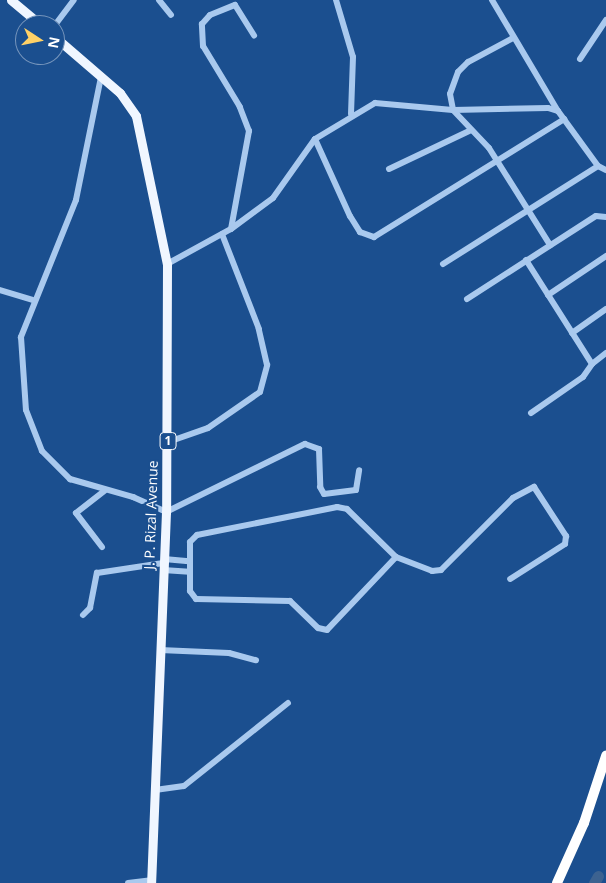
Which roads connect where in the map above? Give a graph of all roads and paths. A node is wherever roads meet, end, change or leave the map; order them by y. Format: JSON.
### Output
{"nodes":[{"id":1,"x":11,"y":0,"type":"edge"},
{"id":2,"x":74,"y":0,"type":"edge"},
{"id":3,"x":159,"y":0,"type":"edge"},
{"id":4,"x":336,"y":0,"type":"edge"},
{"id":5,"x":492,"y":0,"type":"edge"},
{"id":6,"x":29,"y":15,"type":"edge"},
{"id":7,"x":63,"y":15,"type":"edge"},
{"id":8,"x":171,"y":15,"type":"dead end"},
{"id":9,"x":606,"y":20,"type":"edge"},
{"id":10,"x":254,"y":36,"type":"dead end"},
{"id":11,"x":513,"y":38,"type":"junction"},
{"id":12,"x":65,"y":46,"type":"edge"},
{"id":13,"x":580,"y":59,"type":"dead end"},
{"id":14,"x":101,"y":77,"type":"junction"},
{"id":15,"x":453,"y":110,"type":"junction"},
{"id":16,"x":558,"y":111,"type":"junction"},
{"id":17,"x":351,"y":114,"type":"junction"},
{"id":18,"x":564,"y":119,"type":"junction"},
{"id":19,"x":471,"y":130,"type":"junction"},
{"id":20,"x":315,"y":139,"type":"junction"},
{"id":21,"x":497,"y":162,"type":"junction"},
{"id":22,"x":598,"y":166,"type":"junction"},
{"id":23,"x":389,"y":169,"type":"dead end"},
{"id":24,"x":606,"y":170,"type":"edge"},
{"id":25,"x":528,"y":208,"type":"junction"},
{"id":26,"x":606,"y":217,"type":"edge"},
{"id":27,"x":231,"y":229,"type":"junction"},
{"id":28,"x":222,"y":234,"type":"junction"},
{"id":29,"x":550,"y":245,"type":"junction"},
{"id":30,"x":606,"y":256,"type":"edge"},
{"id":31,"x":526,"y":260,"type":"junction"},
{"id":32,"x":167,"y":264,"type":"junction"},
{"id":33,"x":443,"y":264,"type":"dead end"},
{"id":34,"x":0,"y":290,"type":"edge"},
{"id":35,"x":548,"y":295,"type":"junction"},
{"id":36,"x":467,"y":299,"type":"dead end"},
{"id":37,"x":32,"y":300,"type":"junction"},
{"id":38,"x":606,"y":309,"type":"edge"},
{"id":39,"x":572,"y":333,"type":"junction"},
{"id":40,"x":606,"y":353,"type":"edge"},
{"id":41,"x":592,"y":364,"type":"junction"},
{"id":42,"x":531,"y":413,"type":"dead end"},
{"id":43,"x":168,"y":442,"type":"junction"},
{"id":44,"x":358,"y":470,"type":"dead end"},
{"id":45,"x":104,"y":491,"type":"junction"},
{"id":46,"x":166,"y":512,"type":"junction"},
{"id":47,"x":102,"y":547,"type":"dead end"},
{"id":48,"x":396,"y":557,"type":"junction"},
{"id":49,"x":189,"y":561,"type":"junction"},
{"id":50,"x":163,"y":564,"type":"junction"},
{"id":51,"x":189,"y":572,"type":"junction"},
{"id":52,"x":510,"y":579,"type":"dead end"},
{"id":53,"x":83,"y":615,"type":"dead end"},
{"id":54,"x":160,"y":650,"type":"junction"},
{"id":55,"x":256,"y":660,"type":"dead end"},
{"id":56,"x":288,"y":703,"type":"dead end"},
{"id":57,"x":606,"y":756,"type":"edge"},
{"id":58,"x":155,"y":790,"type":"junction"},
{"id":59,"x":151,"y":882,"type":"edge"},
{"id":60,"x":128,"y":883,"type":"edge"},
{"id":61,"x":556,"y":883,"type":"edge"}],
"edges":[{"from":1,"to":6,"type":"main road"},
{"from":2,"to":7,"type":"street"},
{"from":3,"to":8,"type":"street"},
{"from":4,"to":17,"type":"street"},
{"from":5,"to":11,"type":"street"},
{"from":9,"to":13,"type":"street"},
{"from":10,"to":27,"type":"street"},
{"from":11,"to":15,"type":"street"},
{"from":11,"to":16,"type":"street"},
{"from":12,"to":14,"type":"main road","name":"J. P. Rizal Avenue","number":"1"},
{"from":14,"to":32,"type":"main road","name":"J. P. Rizal Avenue","number":"1"},
{"from":14,"to":37,"type":"street"},
{"from":15,"to":16,"type":"street"},
{"from":15,"to":17,"type":"street"},
{"from":15,"to":19,"type":"street"},
{"from":16,"to":18,"type":"street"},
{"from":17,"to":20,"type":"street"},
{"from":18,"to":21,"type":"street"},
{"from":18,"to":22,"type":"street"},
{"from":19,"to":21,"type":"street"},
{"from":19,"to":23,"type":"street"},
{"from":20,"to":21,"type":"street"},
{"from":20,"to":27,"type":"street"},
{"from":21,"to":25,"type":"street"},
{"from":22,"to":24,"type":"street"},
{"from":22,"to":25,"type":"street"},
{"from":25,"to":29,"type":"street"},
{"from":25,"to":33,"type":"street"},
{"from":26,"to":29,"type":"street"},
{"from":27,"to":28,"type":"street"},
{"from":28,"to":32,"type":"street"},
{"from":28,"to":43,"type":"street"},
{"from":29,"to":31,"type":"street"},
{"from":30,"to":35,"type":"street"},
{"from":31,"to":35,"type":"street"},
{"from":31,"to":36,"type":"street"},
{"from":32,"to":43,"type":"main road","name":"J. P. Rizal Avenue","number":"1"},
{"from":34,"to":37,"type":"street"},
{"from":35,"to":39,"type":"street"},
{"from":37,"to":45,"type":"street"},
{"from":38,"to":39,"type":"street"},
{"from":39,"to":41,"type":"street"},
{"from":40,"to":41,"type":"street"},
{"from":41,"to":42,"type":"street"},
{"from":43,"to":46,"type":"main road","name":"J. P. Rizal Avenue","number":"1"},
{"from":44,"to":46,"type":"street"},
{"from":45,"to":46,"type":"street"},
{"from":45,"to":47,"type":"street"},
{"from":46,"to":50,"type":"main road","name":"J. P. Rizal Avenue","number":"1"},
{"from":48,"to":49,"type":"street"},
{"from":48,"to":51,"type":"street"},
{"from":48,"to":52,"type":"street"},
{"from":49,"to":50,"type":"street"},
{"from":49,"to":51,"type":"street"},
{"from":50,"to":51,"type":"street"},
{"from":50,"to":53,"type":"street"},
{"from":50,"to":54,"type":"main road","name":"J. P. Rizal Avenue","number":"1"},
{"from":54,"to":55,"type":"street"},
{"from":54,"to":58,"type":"main road","name":"J. P. Rizal Avenue","number":"1"},
{"from":56,"to":58,"type":"street"},
{"from":57,"to":61,"type":"highway"},
{"from":58,"to":59,"type":"main road","name":"J. P. Rizal Avenue","number":"1"},
{"from":59,"to":60,"type":"street"}]}
